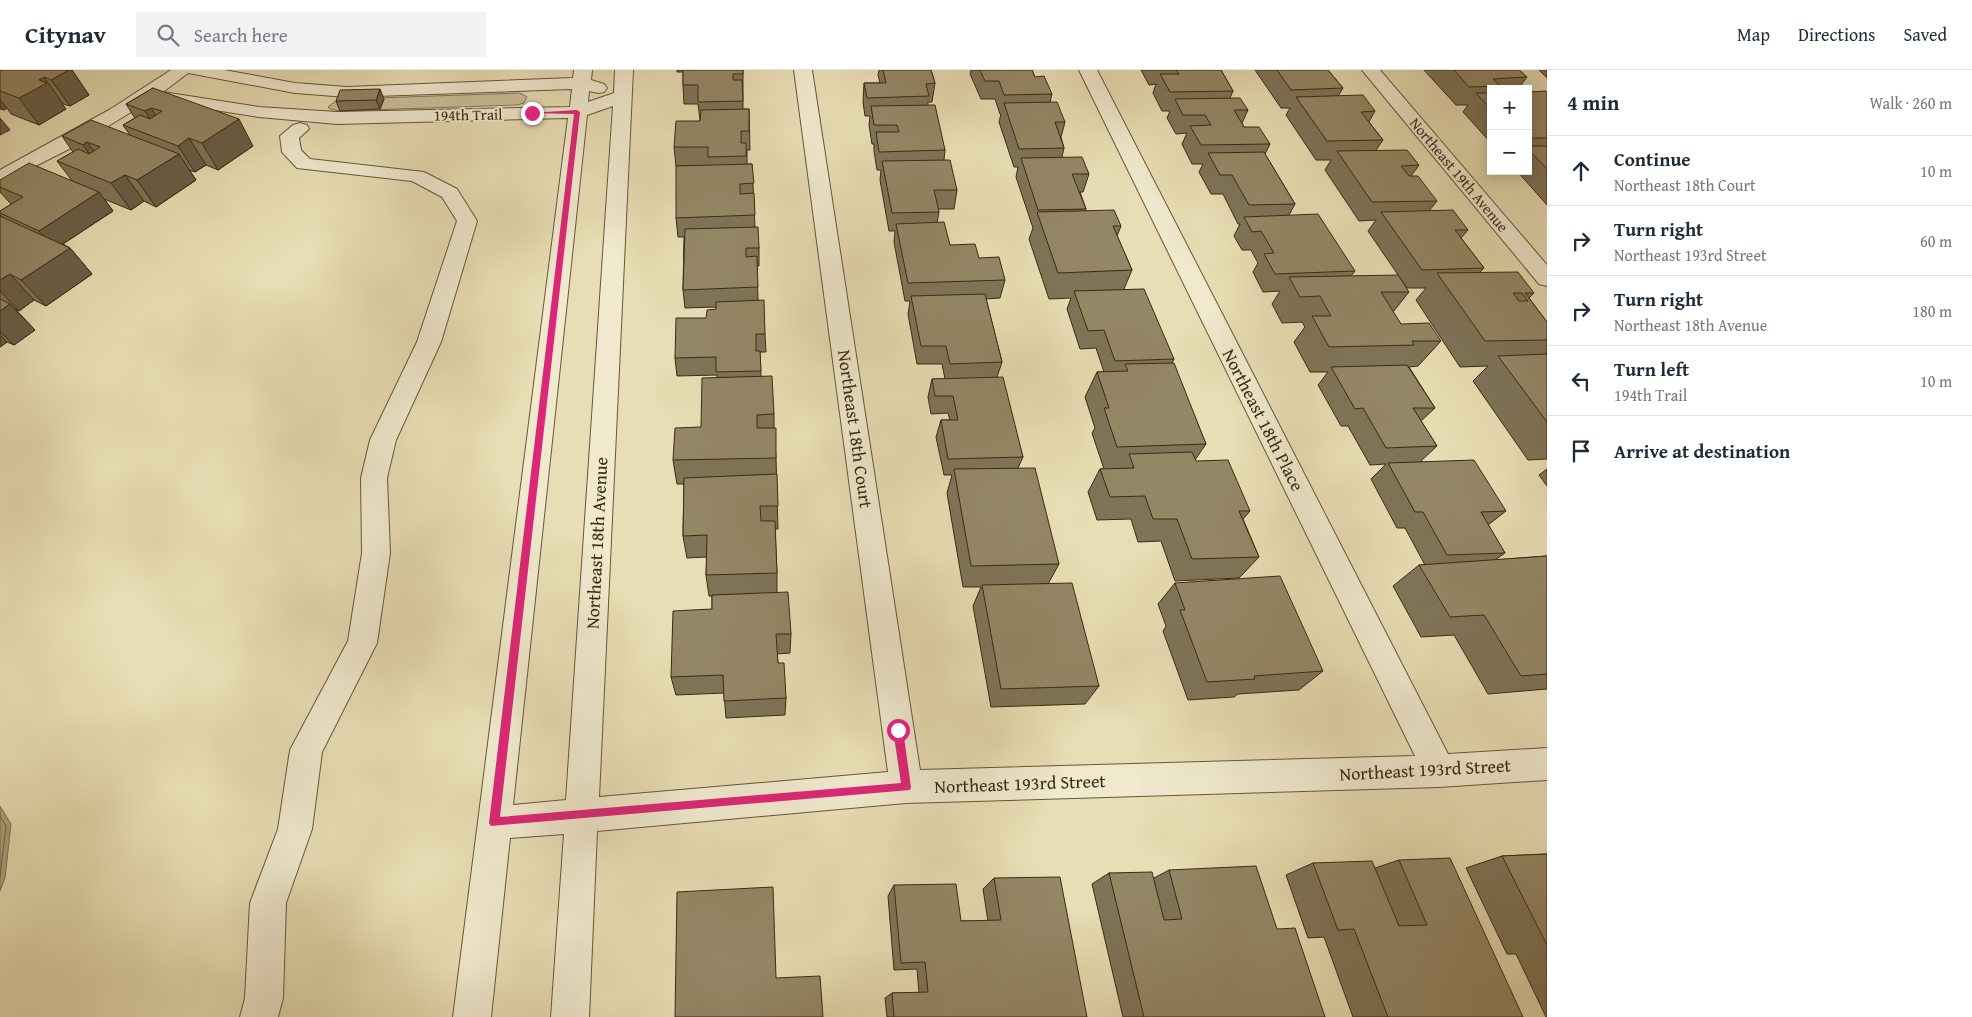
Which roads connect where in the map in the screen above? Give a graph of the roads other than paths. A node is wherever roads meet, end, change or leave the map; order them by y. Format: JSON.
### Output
{"nodes":[{"id":1,"x":182,"y":70,"type":"edge"},
{"id":2,"x":195,"y":70,"type":"edge"},
{"id":3,"x":803,"y":70,"type":"edge"},
{"id":4,"x":1088,"y":70,"type":"edge"},
{"id":5,"x":1372,"y":70,"type":"edge"},
{"id":6,"x":582,"y":77,"type":"edge"},
{"id":7,"x":624,"y":83,"type":"edge"},
{"id":8,"x":314,"y":90,"type":"junction"},
{"id":9,"x":149,"y":95,"type":"junction"},
{"id":10,"x":577,"y":112,"type":"junction"},
{"id":11,"x":299,"y":122,"type":"junction"},
{"id":12,"x":0,"y":178,"type":"edge"},
{"id":13,"x":1547,"y":279,"type":"edge"},
{"id":14,"x":1547,"y":764,"type":"edge"},
{"id":15,"x":1439,"y":771,"type":"junction"},
{"id":16,"x":906,"y":787,"type":"junction"},
{"id":17,"x":582,"y":815,"type":"junction"},
{"id":18,"x":494,"y":823,"type":"junction"},
{"id":19,"x":259,"y":1017,"type":"edge"},
{"id":20,"x":472,"y":1017,"type":"edge"},
{"id":21,"x":570,"y":1017,"type":"edge"}],
"edges":[{"from":1,"to":9,"type":"street"},
{"from":2,"to":8,"type":"street","name":"194th Trail"},
{"from":3,"to":16,"type":"street","name":"Northeast 18th Court"},
{"from":4,"to":15,"type":"street","name":"Northeast 18th Place"},
{"from":5,"to":13,"type":"street","name":"Northeast 19th Avenue"},
{"from":6,"to":7,"type":"street","name":"194th Trail"},
{"from":6,"to":8,"type":"street","name":"194th Trail"},
{"from":6,"to":10,"type":"street"},
{"from":7,"to":10,"type":"street","name":"194th Trail"},
{"from":7,"to":17,"type":"street","name":"Northeast 18th Avenue"},
{"from":8,"to":11,"type":"street"},
{"from":9,"to":11,"type":"street","name":"194th Trail"},
{"from":9,"to":12,"type":"street"},
{"from":10,"to":11,"type":"street","name":"194th Trail"},
{"from":10,"to":18,"type":"street"},
{"from":11,"to":19,"type":"street"},
{"from":14,"to":15,"type":"street","name":"Northeast 193rd Street"},
{"from":15,"to":16,"type":"street","name":"Northeast 193rd Street"},
{"from":16,"to":17,"type":"street","name":"Northeast 193rd Street"},
{"from":17,"to":18,"type":"street","name":"Northeast 193rd Street"},
{"from":17,"to":21,"type":"street","name":"Northeast 18th Avenue"},
{"from":18,"to":20,"type":"street"}]}
